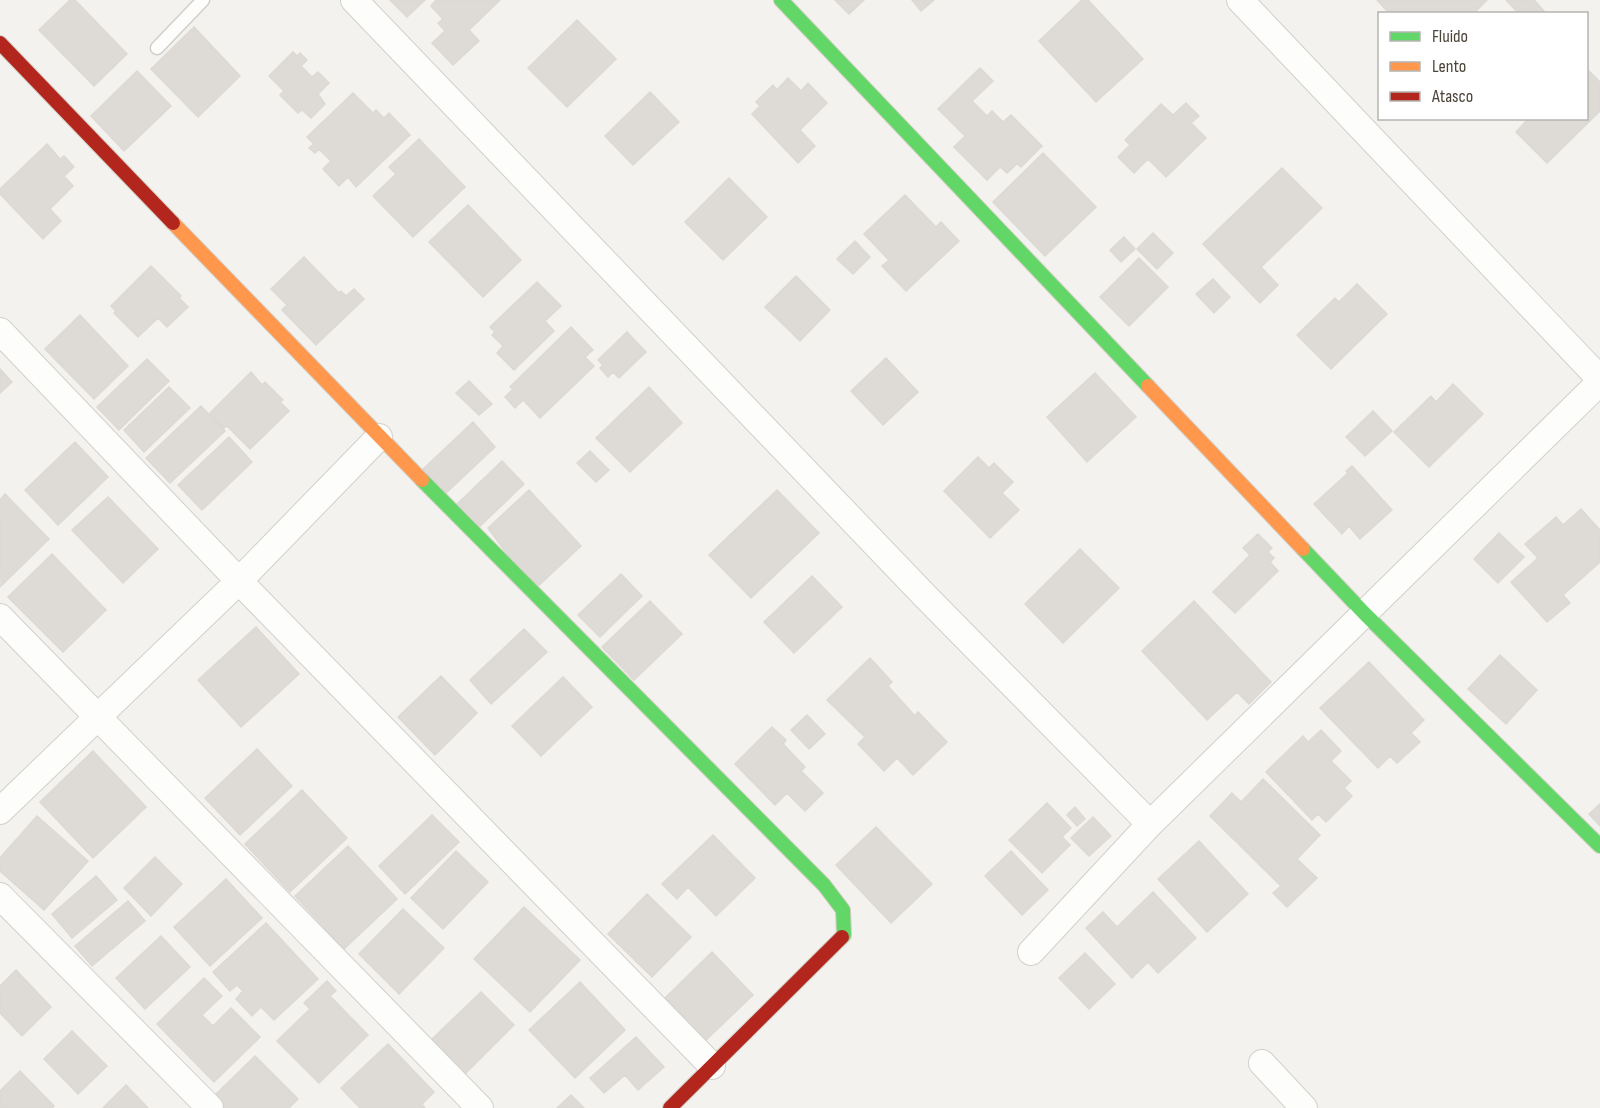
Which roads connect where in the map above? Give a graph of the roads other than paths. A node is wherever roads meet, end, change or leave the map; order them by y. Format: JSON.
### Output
{"nodes":[{"id":1,"x":203,"y":0,"type":"edge"},
{"id":2,"x":354,"y":0,"type":"edge"},
{"id":3,"x":781,"y":0,"type":"edge"},
{"id":4,"x":1240,"y":0,"type":"edge"},
{"id":5,"x":0,"y":43,"type":"edge"},
{"id":6,"x":157,"y":48,"type":"dead end"},
{"id":7,"x":0,"y":331,"type":"edge"},
{"id":8,"x":1600,"y":381,"type":"edge"},
{"id":9,"x":379,"y":436,"type":"junction"},
{"id":10,"x":239,"y":581,"type":"junction"},
{"id":11,"x":1364,"y":613,"type":"junction"},
{"id":12,"x":0,"y":617,"type":"edge"},
{"id":13,"x":98,"y":718,"type":"junction"},
{"id":14,"x":0,"y":811,"type":"edge"},
{"id":15,"x":1150,"y":824,"type":"junction"},
{"id":16,"x":1600,"y":846,"type":"edge"},
{"id":17,"x":0,"y":896,"type":"edge"},
{"id":18,"x":1031,"y":952,"type":"dead end"},
{"id":19,"x":1262,"y":1063,"type":"dead end"},
{"id":20,"x":712,"y":1066,"type":"junction"},
{"id":21,"x":210,"y":1108,"type":"edge"},
{"id":22,"x":480,"y":1108,"type":"edge"},
{"id":23,"x":670,"y":1108,"type":"edge"},
{"id":24,"x":1304,"y":1108,"type":"edge"}],
"edges":[{"from":1,"to":6,"type":"lane"},
{"from":2,"to":15,"type":"street"},
{"from":3,"to":11,"type":"street"},
{"from":4,"to":8,"type":"street"},
{"from":5,"to":9,"type":"street"},
{"from":7,"to":10,"type":"street"},
{"from":8,"to":11,"type":"street"},
{"from":9,"to":10,"type":"street"},
{"from":9,"to":20,"type":"street"},
{"from":10,"to":13,"type":"street"},
{"from":10,"to":20,"type":"street"},
{"from":11,"to":15,"type":"street"},
{"from":11,"to":16,"type":"street"},
{"from":12,"to":13,"type":"street"},
{"from":13,"to":14,"type":"street"},
{"from":13,"to":22,"type":"street"},
{"from":15,"to":18,"type":"street"},
{"from":17,"to":21,"type":"street"},
{"from":19,"to":24,"type":"street"},
{"from":20,"to":23,"type":"street"}]}
